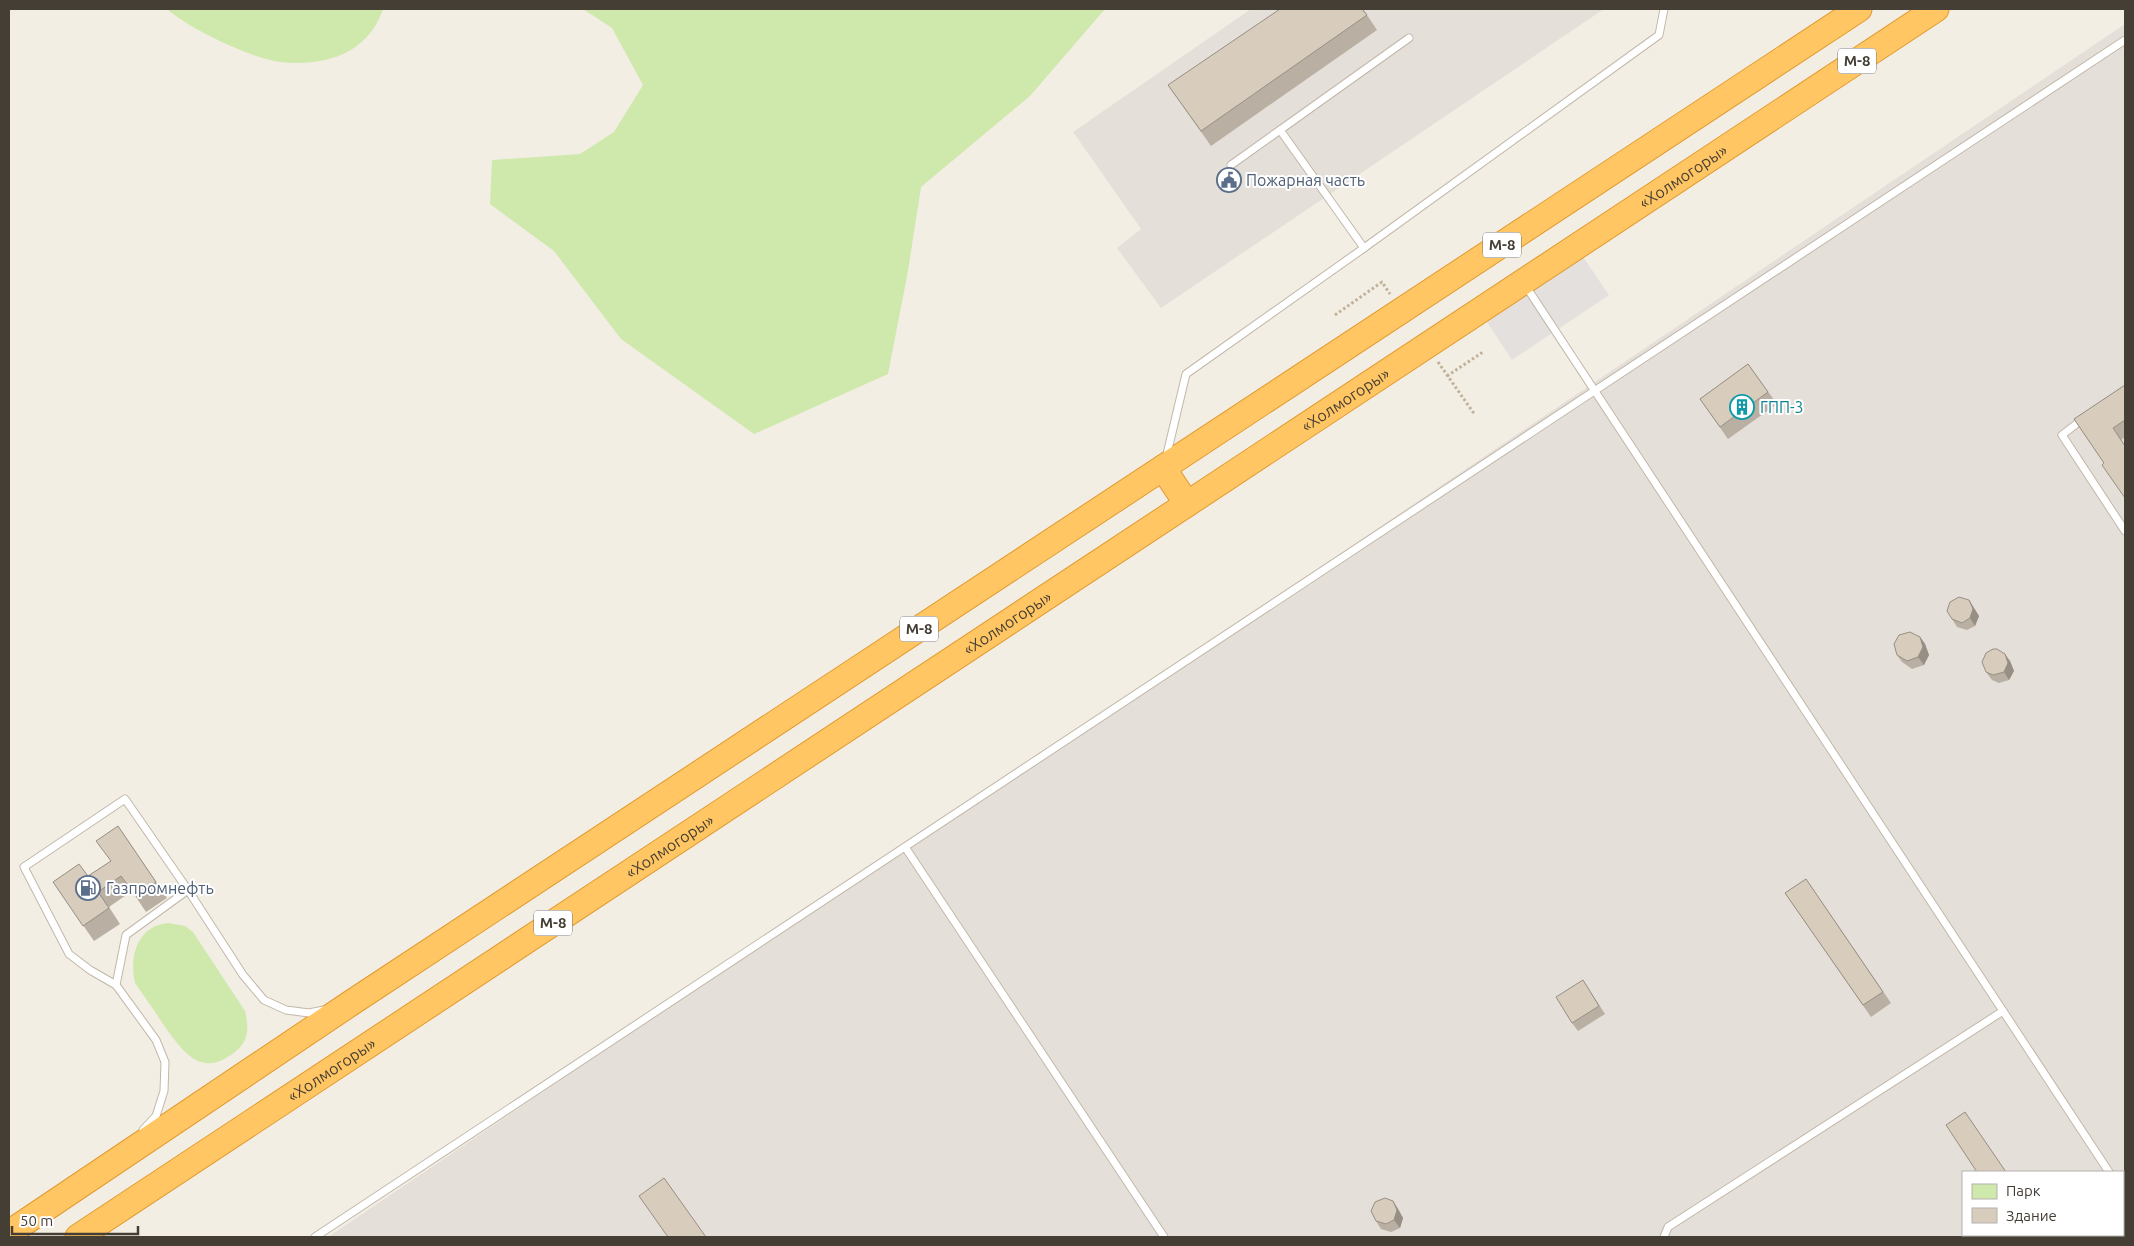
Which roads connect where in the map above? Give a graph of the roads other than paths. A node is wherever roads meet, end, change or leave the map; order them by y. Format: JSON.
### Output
{"nodes":[{"id":1,"x":1664,"y":9,"type":"edge"},
{"id":2,"x":1859,"y":9,"type":"edge"},
{"id":3,"x":1936,"y":9,"type":"edge"},
{"id":4,"x":1409,"y":38,"type":"dead end"},
{"id":5,"x":2125,"y":40,"type":"edge"},
{"id":6,"x":1280,"y":130,"type":"junction"},
{"id":7,"x":1231,"y":165,"type":"dead end"},
{"id":8,"x":1364,"y":248,"type":"junction"},
{"id":9,"x":1523,"y":283,"type":"junction"},
{"id":10,"x":1594,"y":392,"type":"junction"},
{"id":11,"x":2093,"y":412,"type":"edge"},
{"id":12,"x":1163,"y":468,"type":"junction"},
{"id":13,"x":1187,"y":504,"type":"junction"},
{"id":14,"x":2125,"y":531,"type":"edge"},
{"id":15,"x":905,"y":847,"type":"junction"},
{"id":16,"x":188,"y":890,"type":"junction"},
{"id":17,"x":116,"y":985,"type":"junction"},
{"id":18,"x":351,"y":1003,"type":"junction"},
{"id":19,"x":2003,"y":1011,"type":"junction"},
{"id":20,"x":113,"y":1164,"type":"junction"},
{"id":21,"x":2108,"y":1171,"type":"edge"},
{"id":22,"x":9,"y":1233,"type":"edge"},
{"id":23,"x":78,"y":1237,"type":"edge"},
{"id":24,"x":315,"y":1237,"type":"edge"},
{"id":25,"x":1164,"y":1237,"type":"edge"},
{"id":26,"x":1664,"y":1237,"type":"edge"}],
"edges":[{"from":1,"to":8,"type":"lane"},
{"from":2,"to":12,"type":"highway","number":"М-8"},
{"from":3,"to":9,"type":"highway","name":"«Холмогоры»","number":"М-8"},
{"from":4,"to":6,"type":"lane"},
{"from":5,"to":10,"type":"lane"},
{"from":6,"to":7,"type":"lane"},
{"from":6,"to":8,"type":"lane"},
{"from":8,"to":12,"type":"lane"},
{"from":9,"to":10,"type":"lane"},
{"from":9,"to":13,"type":"highway","name":"«Холмогоры»","number":"М-8"},
{"from":10,"to":15,"type":"lane"},
{"from":10,"to":19,"type":"lane"},
{"from":11,"to":14,"type":"lane"},
{"from":12,"to":13,"type":"highway"},
{"from":12,"to":18,"type":"highway","number":"М-8"},
{"from":13,"to":23,"type":"highway","name":"«Холмогоры»","number":"М-8"},
{"from":15,"to":24,"type":"lane"},
{"from":15,"to":25,"type":"lane"},
{"from":16,"to":17,"type":"lane"},
{"from":16,"to":17,"type":"lane"},
{"from":16,"to":18,"type":"lane"},
{"from":17,"to":20,"type":"lane"},
{"from":18,"to":20,"type":"highway","number":"М-8"},
{"from":19,"to":21,"type":"lane"},
{"from":19,"to":26,"type":"lane"},
{"from":20,"to":22,"type":"highway","number":"М-8"}]}
